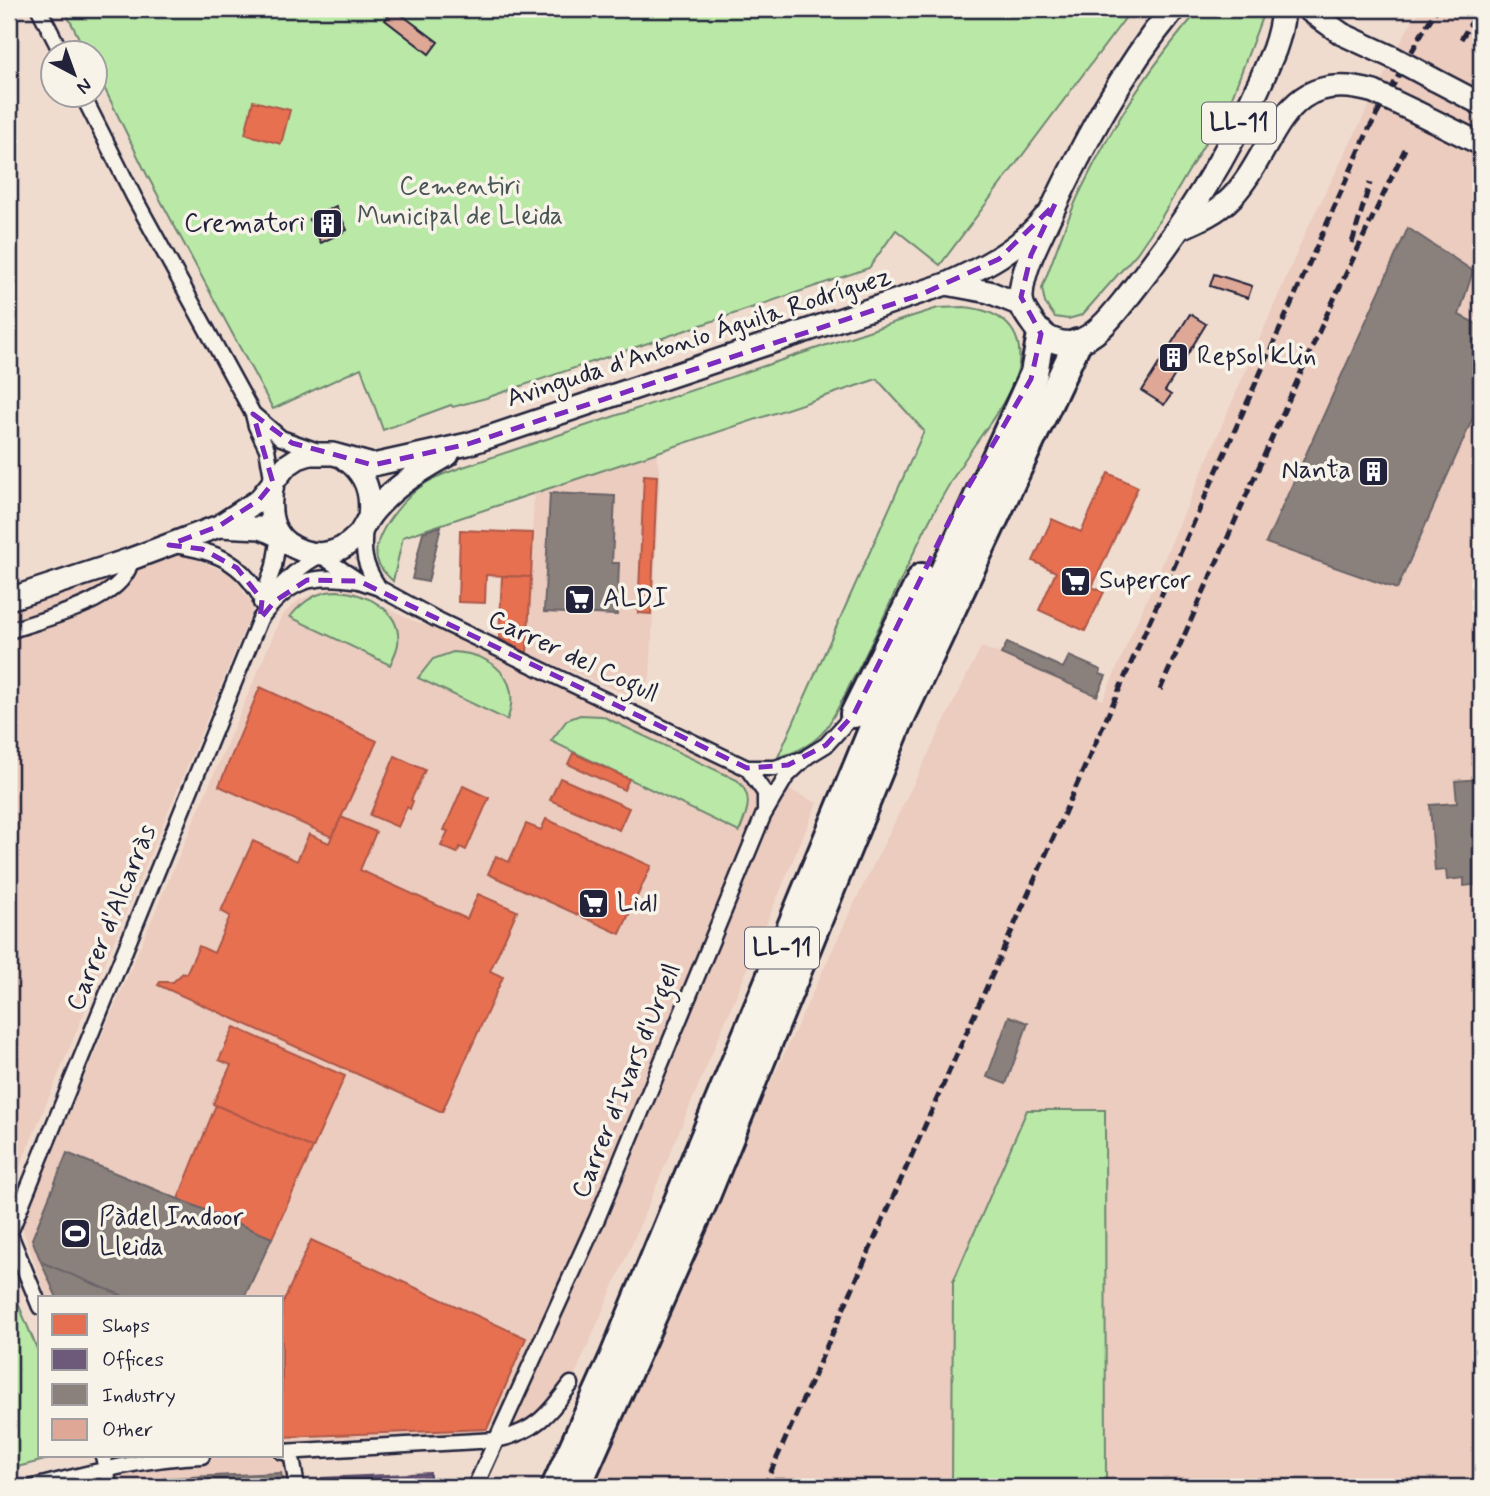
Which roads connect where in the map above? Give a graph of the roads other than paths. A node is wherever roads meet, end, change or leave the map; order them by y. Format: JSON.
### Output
{"nodes":[{"id":1,"x":39,"y":9,"type":"edge"},
{"id":2,"x":1173,"y":9,"type":"edge"},
{"id":3,"x":1283,"y":9,"type":"edge"},
{"id":4,"x":1307,"y":9,"type":"edge"},
{"id":5,"x":54,"y":38,"type":"edge"},
{"id":6,"x":1481,"y":104,"type":"edge"},
{"id":7,"x":89,"y":108,"type":"edge"},
{"id":8,"x":1481,"y":144,"type":"edge"},
{"id":9,"x":1055,"y":204,"type":"junction"},
{"id":10,"x":1176,"y":230,"type":"junction"},
{"id":11,"x":946,"y":285,"type":"junction"},
{"id":12,"x":1021,"y":305,"type":"junction"},
{"id":13,"x":1041,"y":334,"type":"junction"},
{"id":14,"x":1077,"y":342,"type":"junction"},
{"id":15,"x":1016,"y":411,"type":"junction"},
{"id":16,"x":253,"y":414,"type":"junction"},
{"id":17,"x":468,"y":444,"type":"junction"},
{"id":18,"x":333,"y":455,"type":"junction"},
{"id":19,"x":273,"y":483,"type":"junction"},
{"id":20,"x":367,"y":521,"type":"junction"},
{"id":21,"x":219,"y":526,"type":"junction"},
{"id":22,"x":279,"y":536,"type":"junction"},
{"id":23,"x":169,"y":545,"type":"junction"},
{"id":24,"x":320,"y":555,"type":"junction"},
{"id":25,"x":131,"y":559,"type":"junction"},
{"id":26,"x":359,"y":581,"type":"junction"},
{"id":27,"x":379,"y":588,"type":"junction"},
{"id":28,"x":9,"y":599,"type":"edge"},
{"id":29,"x":263,"y":609,"type":"junction"},
{"id":30,"x":9,"y":631,"type":"edge"},
{"id":31,"x":853,"y":714,"type":"joint"},
{"id":32,"x":808,"y":756,"type":"junction"},
{"id":33,"x":747,"y":768,"type":"junction"},
{"id":34,"x":763,"y":816,"type":"junction"},
{"id":35,"x":9,"y":1234,"type":"edge"},
{"id":36,"x":38,"y":1302,"type":"edge"},
{"id":37,"x":571,"y":1384,"type":"dead end"},
{"id":38,"x":601,"y":1432,"type":"junction"},
{"id":39,"x":496,"y":1440,"type":"junction"},
{"id":40,"x":286,"y":1452,"type":"edge"},
{"id":41,"x":159,"y":1458,"type":"edge"},
{"id":42,"x":105,"y":1462,"type":"edge"},
{"id":43,"x":34,"y":1487,"type":"edge"},
{"id":44,"x":110,"y":1487,"type":"edge"},
{"id":45,"x":297,"y":1487,"type":"edge"},
{"id":46,"x":475,"y":1487,"type":"edge"},
{"id":47,"x":555,"y":1487,"type":"edge"},
{"id":48,"x":577,"y":1487,"type":"edge"},
{"id":49,"x":594,"y":1487,"type":"edge"}],
"edges":[{"from":1,"to":5,"type":"street"},
{"from":2,"to":9,"type":"main road"},
{"from":3,"to":10,"type":"main road","number":"LL-11"},
{"from":4,"to":6,"type":"street","bridge":true},
{"from":7,"to":16,"type":"street"},
{"from":8,"to":10,"type":"street","bridge":true},
{"from":9,"to":11,"type":"street","name":"Avinguda d'Antonio Águila Rodríguez"},
{"from":9,"to":12,"type":"main road"},
{"from":10,"to":14,"type":"main road","number":"LL-11"},
{"from":11,"to":12,"type":"street","name":"Avinguda d'Antonio Águila Rodríguez"},
{"from":11,"to":17,"type":"street","name":"Avinguda d'Antonio Águila Rodríguez"},
{"from":12,"to":13,"type":"main road"},
{"from":13,"to":14,"type":"main road"},
{"from":13,"to":15,"type":"highway","number":"LL-11"},
{"from":14,"to":38,"type":"highway","number":"LL-11"},
{"from":15,"to":31,"type":"highway"},
{"from":15,"to":47,"type":"highway","number":"LL-11"},
{"from":16,"to":18,"type":"street"},
{"from":16,"to":19,"type":"street"},
{"from":17,"to":18,"type":"street","name":"Avinguda d'Antonio Águila Rodríguez"},
{"from":17,"to":20,"type":"street","name":"Avinguda d'Antonio Águila Rodríguez"},
{"from":18,"to":19,"type":"street","name":"Avinguda d'Antonio Águila Rodríguez"},
{"from":18,"to":20,"type":"street"},
{"from":19,"to":21,"type":"street","name":"Avinguda d'Antonio Águila Rodríguez"},
{"from":19,"to":22,"type":"street"},
{"from":20,"to":24,"type":"street","name":"Avinguda d'Antonio Águila Rodríguez"},
{"from":20,"to":27,"type":"street"},
{"from":21,"to":22,"type":"street","name":"Avinguda d'Antonio Águila Rodríguez"},
{"from":21,"to":23,"type":"street","name":"Avinguda d'Antonio Águila Rodríguez"},
{"from":22,"to":24,"type":"street","name":"Avinguda d'Antonio Águila Rodríguez"},
{"from":22,"to":29,"type":"street","name":"Carrer d'Alcarràs"},
{"from":23,"to":25,"type":"street","name":"Avinguda d'Antonio Águila Rodríguez"},
{"from":23,"to":29,"type":"street"},
{"from":24,"to":26,"type":"street","name":"Carrer del Cogull"},
{"from":24,"to":29,"type":"street","name":"Carrer d'Alcarràs"},
{"from":25,"to":28,"type":"street","name":"Avinguda d'Antonio Águila Rodríguez"},
{"from":25,"to":30,"type":"street"},
{"from":26,"to":27,"type":"street","name":"Carrer del Cogull"},
{"from":26,"to":29,"type":"street","name":"Carrer d'Alcarràs"},
{"from":27,"to":33,"type":"street","name":"Carrer del Cogull"},
{"from":29,"to":35,"type":"street","name":"Carrer d'Alcarràs"},
{"from":31,"to":32,"type":"street","name":"Carrer d'Ivars d'Urgell"},
{"from":32,"to":33,"type":"street"},
{"from":32,"to":34,"type":"street","name":"Carrer d'Ivars d'Urgell"},
{"from":33,"to":34,"type":"street"},
{"from":34,"to":39,"type":"street","name":"Carrer d'Ivars d'Urgell"},
{"from":35,"to":36,"type":"street"},
{"from":37,"to":39,"type":"street"},
{"from":38,"to":48,"type":"highway","number":"LL-11"},
{"from":38,"to":49,"type":"highway"},
{"from":39,"to":40,"type":"street"},
{"from":39,"to":46,"type":"street","name":"Carrer d'Ivars d'Urgell"},
{"from":40,"to":45,"type":"street"},
{"from":41,"to":42,"type":"street"},
{"from":42,"to":43,"type":"street"},
{"from":42,"to":44,"type":"street"}]}
